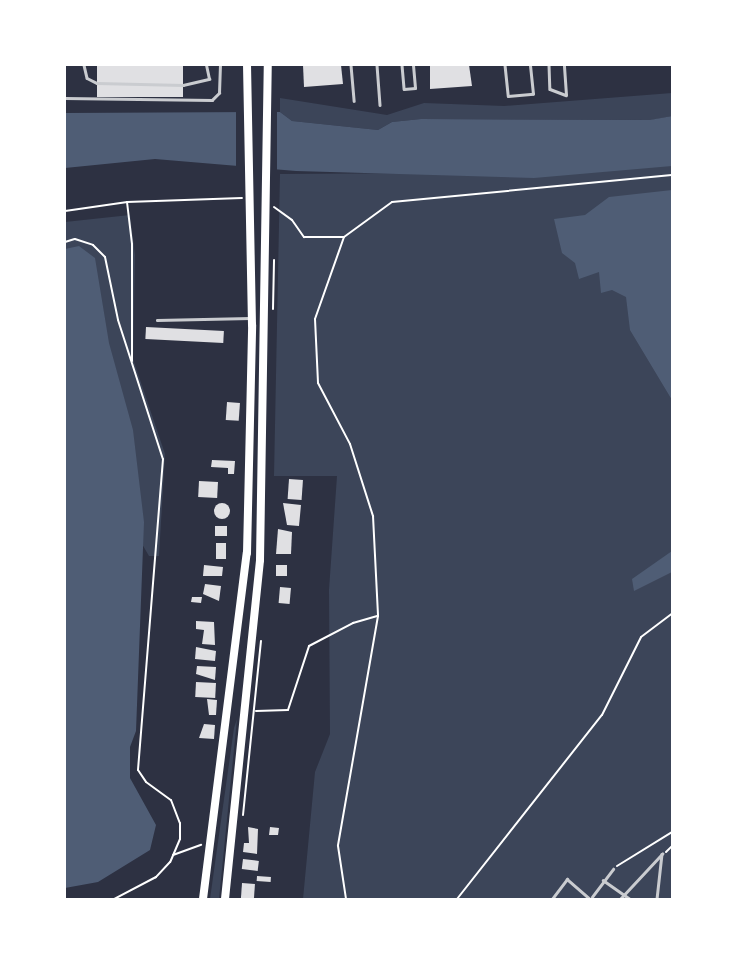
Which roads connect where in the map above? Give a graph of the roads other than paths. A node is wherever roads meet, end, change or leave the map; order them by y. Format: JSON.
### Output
{"nodes":[{"id":1,"x":84,"y":65,"type":"edge"},
{"id":2,"x":206,"y":65,"type":"edge"},
{"id":3,"x":220,"y":65,"type":"edge"},
{"id":4,"x":247,"y":65,"type":"edge"},
{"id":5,"x":268,"y":65,"type":"edge"},
{"id":6,"x":351,"y":65,"type":"edge"},
{"id":7,"x":377,"y":65,"type":"edge"},
{"id":8,"x":402,"y":65,"type":"edge"},
{"id":9,"x":413,"y":65,"type":"edge"},
{"id":10,"x":505,"y":65,"type":"edge"},
{"id":11,"x":530,"y":65,"type":"edge"},
{"id":12,"x":549,"y":65,"type":"edge"},
{"id":13,"x":564,"y":65,"type":"edge"},
{"id":14,"x":65,"y":98,"type":"edge"},
{"id":15,"x":354,"y":101,"type":"dead end"},
{"id":16,"x":380,"y":105,"type":"dead end"},
{"id":17,"x":252,"y":318,"type":"junction"},
{"id":18,"x":157,"y":320,"type":"dead end"},
{"id":19,"x":613,"y":870,"type":"road end"},
{"id":20,"x":604,"y":880,"type":"junction"},
{"id":21,"x":623,"y":894,"type":"junction"},
{"id":22,"x":591,"y":898,"type":"edge"},
{"id":23,"x":203,"y":899,"type":"edge"},
{"id":24,"x":225,"y":899,"type":"edge"},
{"id":25,"x":552,"y":899,"type":"edge"},
{"id":26,"x":620,"y":899,"type":"edge"},
{"id":27,"x":630,"y":899,"type":"edge"},
{"id":28,"x":657,"y":899,"type":"edge"}],
"edges":[{"from":1,"to":2,"type":"lane"},
{"from":3,"to":14,"type":"lane"},
{"from":4,"to":17,"type":"main road"},
{"from":5,"to":24,"type":"main road"},
{"from":6,"to":15,"type":"lane"},
{"from":7,"to":16,"type":"lane"},
{"from":8,"to":9,"type":"lane"},
{"from":10,"to":11,"type":"lane"},
{"from":12,"to":13,"type":"lane"},
{"from":17,"to":18,"type":"lane"},
{"from":17,"to":23,"type":"main road"},
{"from":19,"to":20,"type":"lane"},
{"from":20,"to":21,"type":"lane"},
{"from":20,"to":22,"type":"lane"},
{"from":21,"to":26,"type":"lane"},
{"from":21,"to":27,"type":"lane"},
{"from":21,"to":28,"type":"lane"},
{"from":22,"to":25,"type":"lane"}]}
